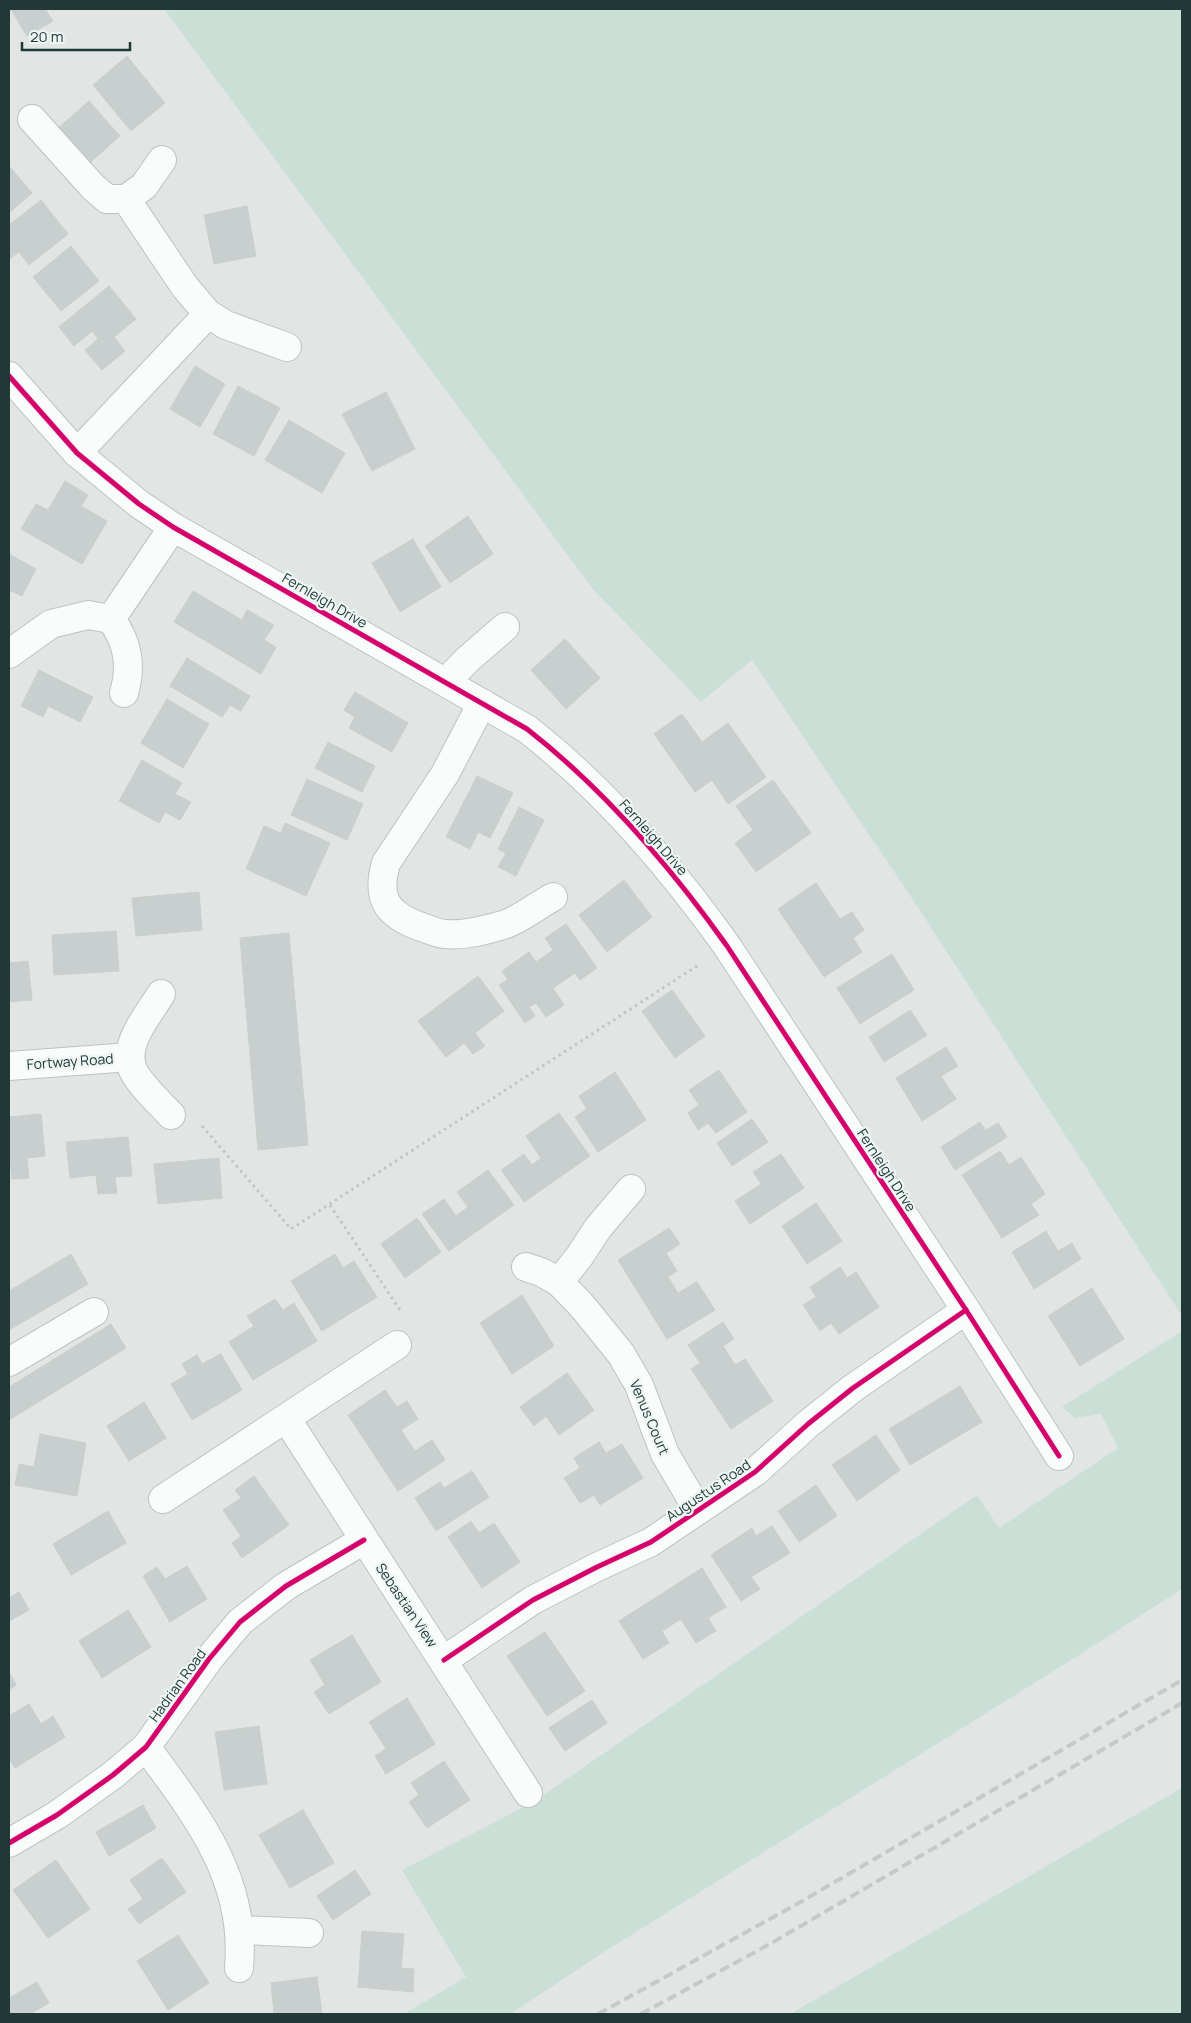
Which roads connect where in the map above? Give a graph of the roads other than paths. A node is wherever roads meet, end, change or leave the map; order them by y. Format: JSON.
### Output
{"nodes":[{"id":1,"x":32,"y":118,"type":"dead end"},
{"id":2,"x":162,"y":160,"type":"dead end"},
{"id":3,"x":126,"y":199,"type":"junction"},
{"id":4,"x":208,"y":314,"type":"junction"},
{"id":5,"x":287,"y":347,"type":"dead end"},
{"id":6,"x":9,"y":376,"type":"edge"},
{"id":7,"x":77,"y":453,"type":"junction"},
{"id":8,"x":173,"y":527,"type":"junction"},
{"id":9,"x":111,"y":619,"type":"junction"},
{"id":10,"x":505,"y":627,"type":"dead end"},
{"id":11,"x":9,"y":654,"type":"edge"},
{"id":12,"x":446,"y":682,"type":"junction"},
{"id":13,"x":124,"y":694,"type":"dead end"},
{"id":14,"x":482,"y":703,"type":"junction"},
{"id":15,"x":553,"y":897,"type":"dead end"},
{"id":16,"x":162,"y":994,"type":"dead end"},
{"id":17,"x":130,"y":1056,"type":"junction"},
{"id":18,"x":9,"y":1066,"type":"edge"},
{"id":19,"x":171,"y":1115,"type":"road end"},
{"id":20,"x":631,"y":1189,"type":"dead end"},
{"id":21,"x":526,"y":1267,"type":"dead end"},
{"id":22,"x":558,"y":1282,"type":"junction"},
{"id":23,"x":966,"y":1310,"type":"junction"},
{"id":24,"x":94,"y":1312,"type":"dead end"},
{"id":25,"x":397,"y":1345,"type":"dead end"},
{"id":26,"x":9,"y":1362,"type":"edge"},
{"id":27,"x":286,"y":1418,"type":"junction"},
{"id":28,"x":1059,"y":1456,"type":"dead end"},
{"id":29,"x":163,"y":1499,"type":"dead end"},
{"id":30,"x":698,"y":1510,"type":"junction"},
{"id":31,"x":364,"y":1540,"type":"junction"},
{"id":32,"x":444,"y":1660,"type":"junction"},
{"id":33,"x":146,"y":1747,"type":"junction"},
{"id":34,"x":528,"y":1793,"type":"dead end"},
{"id":35,"x":11,"y":1838,"type":"edge"},
{"id":36,"x":240,"y":1930,"type":"junction"},
{"id":37,"x":309,"y":1933,"type":"dead end"},
{"id":38,"x":240,"y":1968,"type":"dead end"}],
"edges":[{"from":1,"to":3,"type":"street"},
{"from":2,"to":3,"type":"street"},
{"from":3,"to":4,"type":"street"},
{"from":4,"to":5,"type":"street"},
{"from":4,"to":7,"type":"street"},
{"from":6,"to":7,"type":"street","name":"Fernleigh Drive"},
{"from":7,"to":8,"type":"street","name":"Fernleigh Drive"},
{"from":8,"to":9,"type":"street"},
{"from":8,"to":12,"type":"street","name":"Fernleigh Drive"},
{"from":9,"to":11,"type":"street"},
{"from":9,"to":13,"type":"street"},
{"from":10,"to":12,"type":"street"},
{"from":12,"to":14,"type":"street","name":"Fernleigh Drive"},
{"from":14,"to":15,"type":"street"},
{"from":14,"to":23,"type":"street","name":"Fernleigh Drive"},
{"from":16,"to":17,"type":"street","name":"Fortway Road"},
{"from":17,"to":18,"type":"street","name":"Fortway Road"},
{"from":17,"to":19,"type":"street","name":"Fortway Road"},
{"from":20,"to":22,"type":"street"},
{"from":21,"to":22,"type":"street","name":"Venus Court"},
{"from":22,"to":30,"type":"street","name":"Venus Court"},
{"from":23,"to":28,"type":"street","name":"Fernleigh Drive"},
{"from":23,"to":30,"type":"street","name":"Augustus Road"},
{"from":24,"to":26,"type":"street"},
{"from":25,"to":27,"type":"street"},
{"from":27,"to":29,"type":"street"},
{"from":27,"to":31,"type":"street","name":"Sebastian View"},
{"from":30,"to":32,"type":"street","name":"Augustus Road"},
{"from":31,"to":32,"type":"street","name":"Sebastian View"},
{"from":31,"to":33,"type":"street","name":"Hadrian Road"},
{"from":32,"to":34,"type":"street","name":"Sebastian View"},
{"from":33,"to":35,"type":"street","name":"Hadrian Road"},
{"from":33,"to":36,"type":"street"},
{"from":36,"to":37,"type":"street"},
{"from":36,"to":38,"type":"street"}]}
